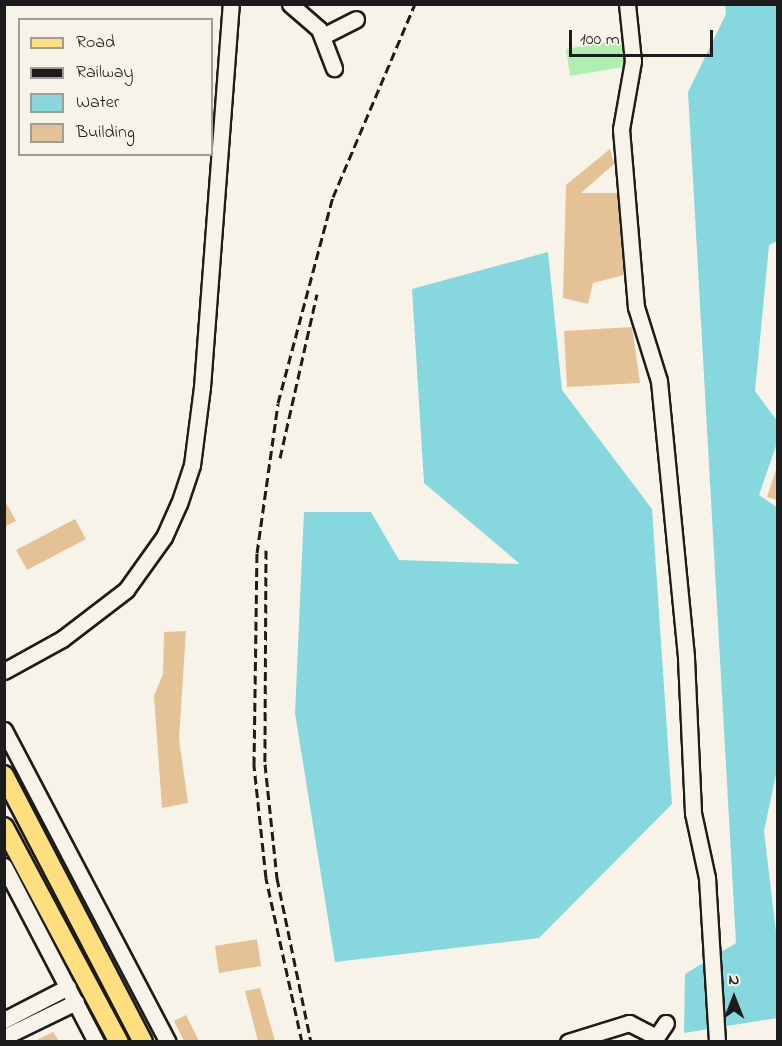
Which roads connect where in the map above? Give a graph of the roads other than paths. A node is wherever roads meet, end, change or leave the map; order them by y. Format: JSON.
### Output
{"nodes":[{"id":1,"x":231,"y":4,"type":"edge"},
{"id":2,"x":290,"y":4,"type":"edge"},
{"id":3,"x":627,"y":4,"type":"edge"},
{"id":4,"x":356,"y":19,"type":"dead end"},
{"id":5,"x":323,"y":36,"type":"junction"},
{"id":6,"x":334,"y":68,"type":"dead end"},
{"id":7,"x":4,"y":671,"type":"edge"},
{"id":8,"x":4,"y":730,"type":"edge"},
{"id":9,"x":4,"y":775,"type":"edge"},
{"id":10,"x":4,"y":827,"type":"edge"},
{"id":11,"x":4,"y":866,"type":"edge"},
{"id":12,"x":68,"y":987,"type":"junction"},
{"id":13,"x":76,"y":1002,"type":"junction"},
{"id":14,"x":4,"y":1020,"type":"edge"},
{"id":15,"x":666,"y":1023,"type":"dead end"},
{"id":16,"x":4,"y":1036,"type":"edge"},
{"id":17,"x":717,"y":1036,"type":"edge"},
{"id":18,"x":654,"y":1039,"type":"edge"},
{"id":19,"x":96,"y":1041,"type":"edge"},
{"id":20,"x":119,"y":1041,"type":"edge"},
{"id":21,"x":143,"y":1041,"type":"edge"},
{"id":22,"x":168,"y":1041,"type":"edge"},
{"id":23,"x":568,"y":1041,"type":"edge"}],
"edges":[{"from":1,"to":7,"type":"street"},
{"from":2,"to":5,"type":"street"},
{"from":3,"to":17,"type":"street"},
{"from":4,"to":5,"type":"street"},
{"from":5,"to":6,"type":"street"},
{"from":8,"to":22,"type":"street"},
{"from":9,"to":21,"type":"main road"},
{"from":10,"to":20,"type":"main road"},
{"from":11,"to":12,"type":"street"},
{"from":12,"to":13,"type":"street"},
{"from":12,"to":14,"type":"street"},
{"from":13,"to":16,"type":"street"},
{"from":13,"to":19,"type":"street"},
{"from":15,"to":18,"type":"street"},
{"from":18,"to":23,"type":"street"}]}
